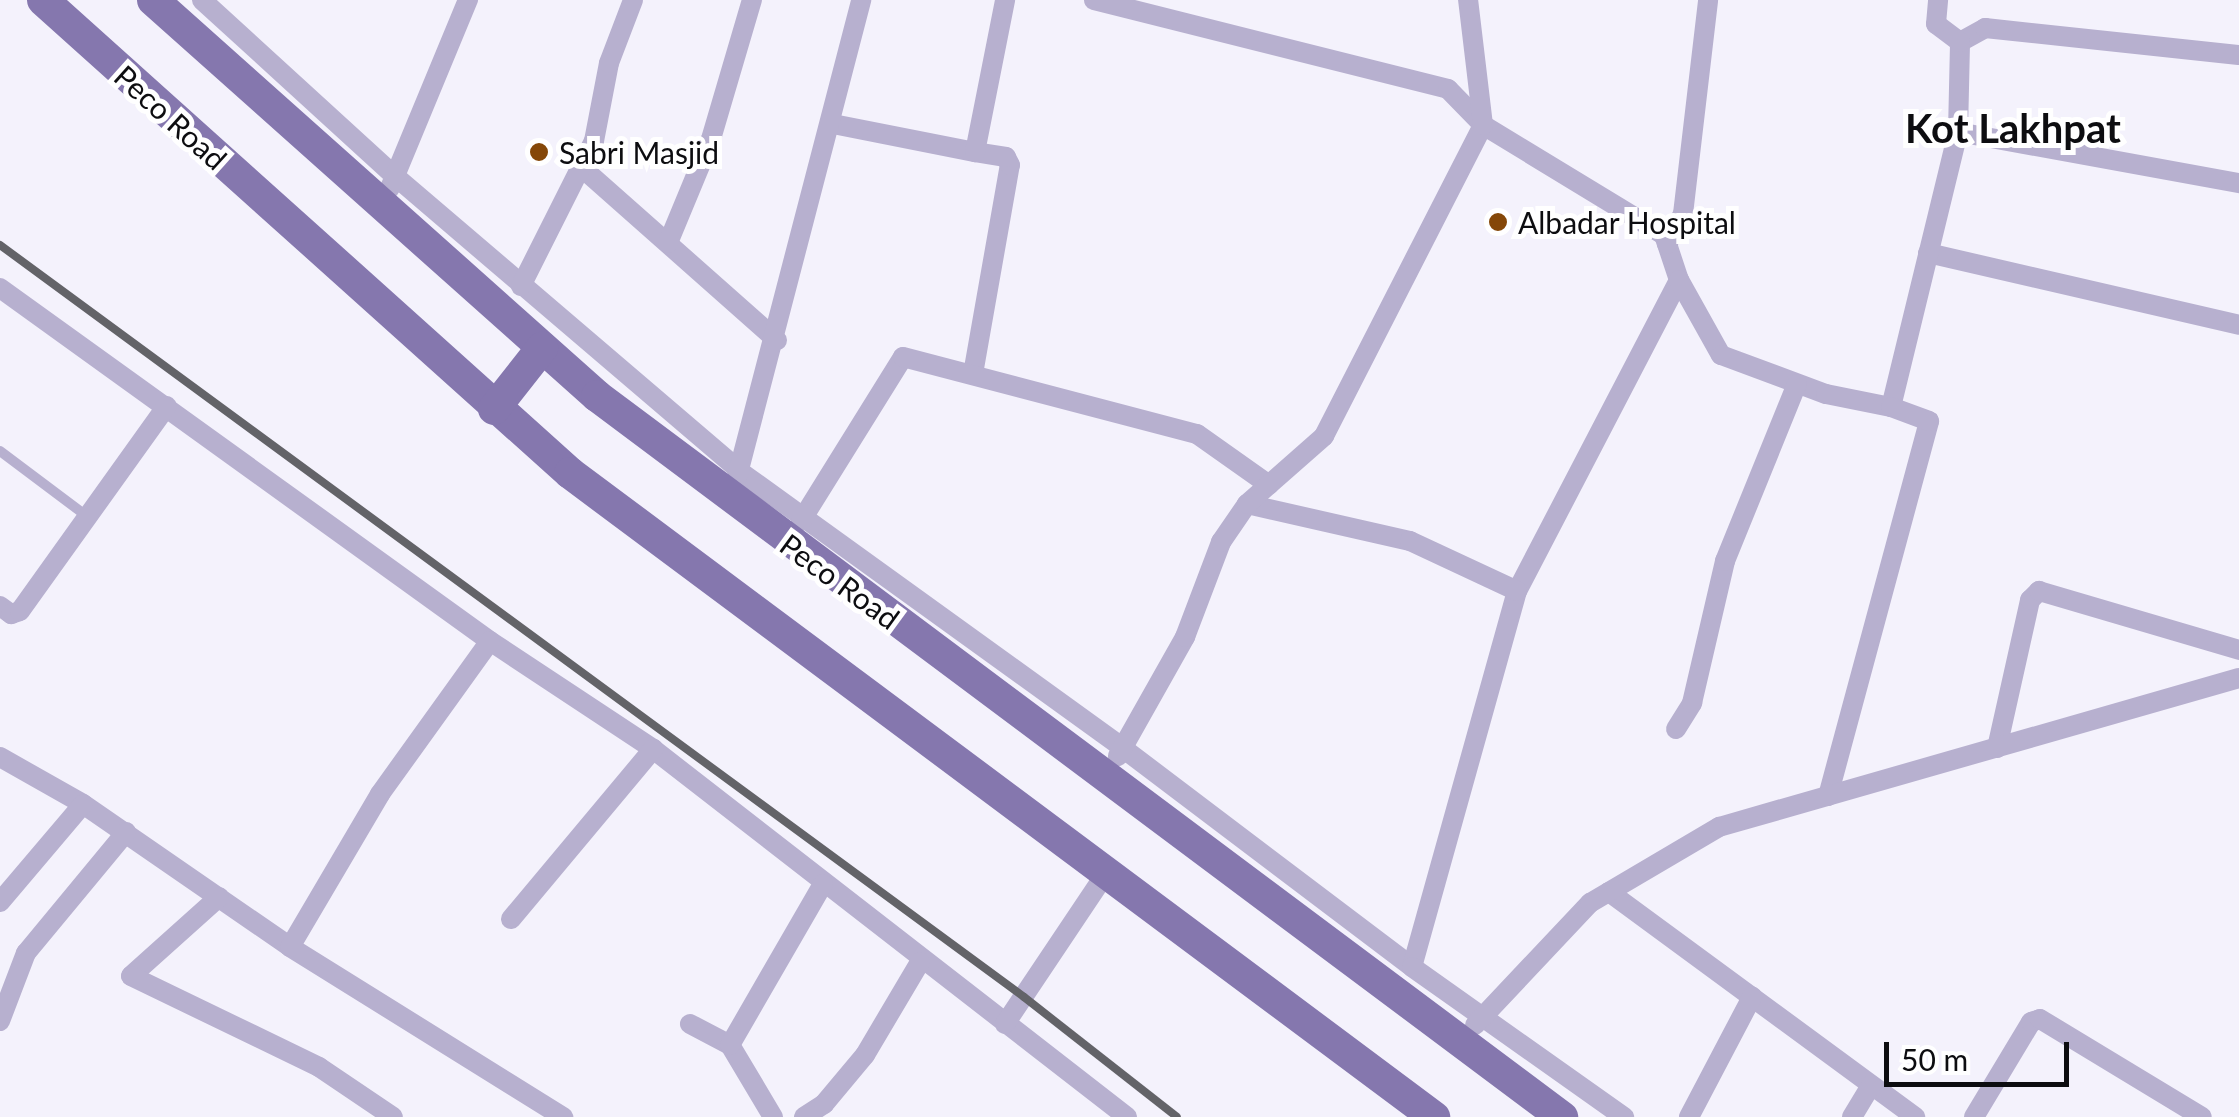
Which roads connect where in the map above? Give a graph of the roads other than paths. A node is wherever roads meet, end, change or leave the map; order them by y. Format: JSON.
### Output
{"nodes":[{"id":1,"x":43,"y":0,"type":"edge"},
{"id":2,"x":153,"y":0,"type":"edge"},
{"id":3,"x":202,"y":0,"type":"edge"},
{"id":4,"x":468,"y":0,"type":"edge"},
{"id":5,"x":633,"y":0,"type":"edge"},
{"id":6,"x":752,"y":0,"type":"edge"},
{"id":7,"x":861,"y":0,"type":"edge"},
{"id":8,"x":1005,"y":0,"type":"edge"},
{"id":9,"x":1094,"y":0,"type":"edge"},
{"id":10,"x":1468,"y":0,"type":"edge"},
{"id":11,"x":1708,"y":0,"type":"edge"},
{"id":12,"x":1938,"y":0,"type":"edge"},
{"id":13,"x":1960,"y":42,"type":"junction"},
{"id":14,"x":2239,"y":55,"type":"edge"},
{"id":15,"x":833,"y":124,"type":"junction"},
{"id":16,"x":1483,"y":125,"type":"junction"},
{"id":17,"x":1958,"y":132,"type":"junction"},
{"id":18,"x":976,"y":152,"type":"junction"},
{"id":19,"x":580,"y":166,"type":"junction"},
{"id":20,"x":2239,"y":183,"type":"edge"},
{"id":21,"x":389,"y":190,"type":"junction"},
{"id":22,"x":668,"y":244,"type":"junction"},
{"id":23,"x":1667,"y":244,"type":"junction"},
{"id":24,"x":1928,"y":253,"type":"junction"},
{"id":25,"x":1679,"y":280,"type":"junction"},
{"id":26,"x":522,"y":286,"type":"junction"},
{"id":27,"x":0,"y":288,"type":"edge"},
{"id":28,"x":2239,"y":325,"type":"edge"},
{"id":29,"x":777,"y":340,"type":"junction"},
{"id":30,"x":542,"y":348,"type":"junction"},
{"id":31,"x":973,"y":374,"type":"junction"},
{"id":32,"x":1797,"y":384,"type":"junction"},
{"id":33,"x":167,"y":406,"type":"junction"},
{"id":34,"x":1891,"y":407,"type":"junction"},
{"id":35,"x":494,"y":409,"type":"junction"},
{"id":36,"x":0,"y":451,"type":"edge"},
{"id":37,"x":733,"y":485,"type":"junction"},
{"id":38,"x":1269,"y":485,"type":"junction"},
{"id":39,"x":1247,"y":504,"type":"junction"},
{"id":40,"x":88,"y":518,"type":"junction"},
{"id":41,"x":801,"y":521,"type":"junction"},
{"id":42,"x":1518,"y":591,"type":"junction"},
{"id":43,"x":0,"y":606,"type":"edge"},
{"id":44,"x":490,"y":642,"type":"junction"},
{"id":45,"x":2239,"y":650,"type":"edge"},
{"id":46,"x":2239,"y":678,"type":"edge"},
{"id":47,"x":1676,"y":728,"type":"dead end"},
{"id":48,"x":1997,"y":748,"type":"junction"},
{"id":49,"x":653,"y":749,"type":"junction"},
{"id":50,"x":0,"y":757,"type":"edge"},
{"id":51,"x":1115,"y":761,"type":"junction"},
{"id":52,"x":1828,"y":796,"type":"junction"},
{"id":53,"x":83,"y":804,"type":"junction"},
{"id":54,"x":126,"y":832,"type":"junction"},
{"id":55,"x":1108,"y":870,"type":"junction"},
{"id":56,"x":822,"y":884,"type":"junction"},
{"id":57,"x":1610,"y":892,"type":"junction"},
{"id":58,"x":219,"y":897,"type":"junction"},
{"id":59,"x":0,"y":902,"type":"edge"},
{"id":60,"x":511,"y":919,"type":"dead end"},
{"id":61,"x":290,"y":947,"type":"junction"},
{"id":62,"x":920,"y":962,"type":"junction"},
{"id":63,"x":1412,"y":967,"type":"junction"},
{"id":64,"x":1752,"y":997,"type":"junction"},
{"id":65,"x":0,"y":1021,"type":"edge"},
{"id":66,"x":690,"y":1024,"type":"dead end"},
{"id":67,"x":1005,"y":1024,"type":"junction"},
{"id":68,"x":1472,"y":1028,"type":"junction"},
{"id":69,"x":730,"y":1045,"type":"junction"},
{"id":70,"x":1872,"y":1085,"type":"junction"},
{"id":71,"x":393,"y":1117,"type":"edge"},
{"id":72,"x":563,"y":1117,"type":"edge"},
{"id":73,"x":774,"y":1117,"type":"edge"},
{"id":74,"x":804,"y":1117,"type":"edge"},
{"id":75,"x":1127,"y":1117,"type":"edge"},
{"id":76,"x":1434,"y":1117,"type":"edge"},
{"id":77,"x":1562,"y":1117,"type":"edge"},
{"id":78,"x":1624,"y":1117,"type":"edge"},
{"id":79,"x":1689,"y":1117,"type":"edge"},
{"id":80,"x":1852,"y":1117,"type":"edge"},
{"id":81,"x":1915,"y":1117,"type":"edge"},
{"id":82,"x":1974,"y":1117,"type":"edge"},
{"id":83,"x":2202,"y":1117,"type":"edge"}],
"edges":[{"from":1,"to":35,"type":"main road","name":"Peco Road"},
{"from":2,"to":21,"type":"main road","name":"Peco Road"},
{"from":3,"to":21,"type":"street"},
{"from":4,"to":21,"type":"street"},
{"from":5,"to":19,"type":"street"},
{"from":6,"to":22,"type":"street"},
{"from":7,"to":15,"type":"street"},
{"from":8,"to":18,"type":"street"},
{"from":9,"to":16,"type":"street"},
{"from":10,"to":16,"type":"street"},
{"from":11,"to":23,"type":"street"},
{"from":12,"to":13,"type":"street"},
{"from":13,"to":14,"type":"street"},
{"from":13,"to":17,"type":"street"},
{"from":15,"to":18,"type":"street"},
{"from":15,"to":29,"type":"street"},
{"from":16,"to":23,"type":"street"},
{"from":16,"to":38,"type":"street"},
{"from":17,"to":20,"type":"street"},
{"from":17,"to":24,"type":"street"},
{"from":18,"to":31,"type":"street"},
{"from":19,"to":22,"type":"street"},
{"from":19,"to":26,"type":"street"},
{"from":21,"to":26,"type":"street"},
{"from":21,"to":30,"type":"main road","name":"Peco Road"},
{"from":22,"to":29,"type":"street"},
{"from":23,"to":25,"type":"street"},
{"from":24,"to":28,"type":"street"},
{"from":24,"to":34,"type":"street"},
{"from":25,"to":32,"type":"street"},
{"from":25,"to":42,"type":"street"},
{"from":26,"to":37,"type":"street"},
{"from":27,"to":33,"type":"street"},
{"from":29,"to":37,"type":"street"},
{"from":30,"to":35,"type":"main road"},
{"from":30,"to":37,"type":"main road","name":"Peco Road"},
{"from":31,"to":38,"type":"street"},
{"from":31,"to":41,"type":"street"},
{"from":32,"to":34,"type":"street"},
{"from":32,"to":47,"type":"street"},
{"from":33,"to":40,"type":"street"},
{"from":33,"to":44,"type":"street"},
{"from":34,"to":52,"type":"street"},
{"from":35,"to":55,"type":"main road","name":"Peco Road"},
{"from":36,"to":40,"type":"lane"},
{"from":37,"to":41,"type":"street"},
{"from":37,"to":51,"type":"main road","name":"Peco Road"},
{"from":38,"to":39,"type":"street"},
{"from":39,"to":42,"type":"street"},
{"from":39,"to":51,"type":"street"},
{"from":40,"to":43,"type":"street"},
{"from":41,"to":51,"type":"street"},
{"from":42,"to":63,"type":"street"},
{"from":44,"to":49,"type":"street"},
{"from":44,"to":61,"type":"street"},
{"from":45,"to":48,"type":"street"},
{"from":46,"to":48,"type":"street"},
{"from":48,"to":52,"type":"street"},
{"from":49,"to":56,"type":"street"},
{"from":49,"to":60,"type":"street"},
{"from":50,"to":53,"type":"street"},
{"from":51,"to":63,"type":"street"},
{"from":51,"to":68,"type":"main road","name":"Peco Road"},
{"from":52,"to":57,"type":"street"},
{"from":53,"to":54,"type":"street"},
{"from":53,"to":59,"type":"street"},
{"from":54,"to":58,"type":"street"},
{"from":54,"to":65,"type":"street"},
{"from":55,"to":67,"type":"street"},
{"from":55,"to":76,"type":"main road","name":"Peco Road"},
{"from":56,"to":62,"type":"street"},
{"from":56,"to":69,"type":"street"},
{"from":57,"to":64,"type":"street"},
{"from":57,"to":68,"type":"street"},
{"from":58,"to":61,"type":"street"},
{"from":58,"to":71,"type":"street"},
{"from":61,"to":72,"type":"street"},
{"from":62,"to":67,"type":"street"},
{"from":62,"to":74,"type":"street"},
{"from":63,"to":68,"type":"street"},
{"from":64,"to":70,"type":"street"},
{"from":64,"to":79,"type":"street"},
{"from":66,"to":69,"type":"street"},
{"from":67,"to":75,"type":"street"},
{"from":68,"to":77,"type":"main road","name":"Peco Road"},
{"from":68,"to":78,"type":"street"},
{"from":69,"to":73,"type":"street"},
{"from":70,"to":80,"type":"street"},
{"from":70,"to":81,"type":"street"},
{"from":82,"to":83,"type":"street"}]}
